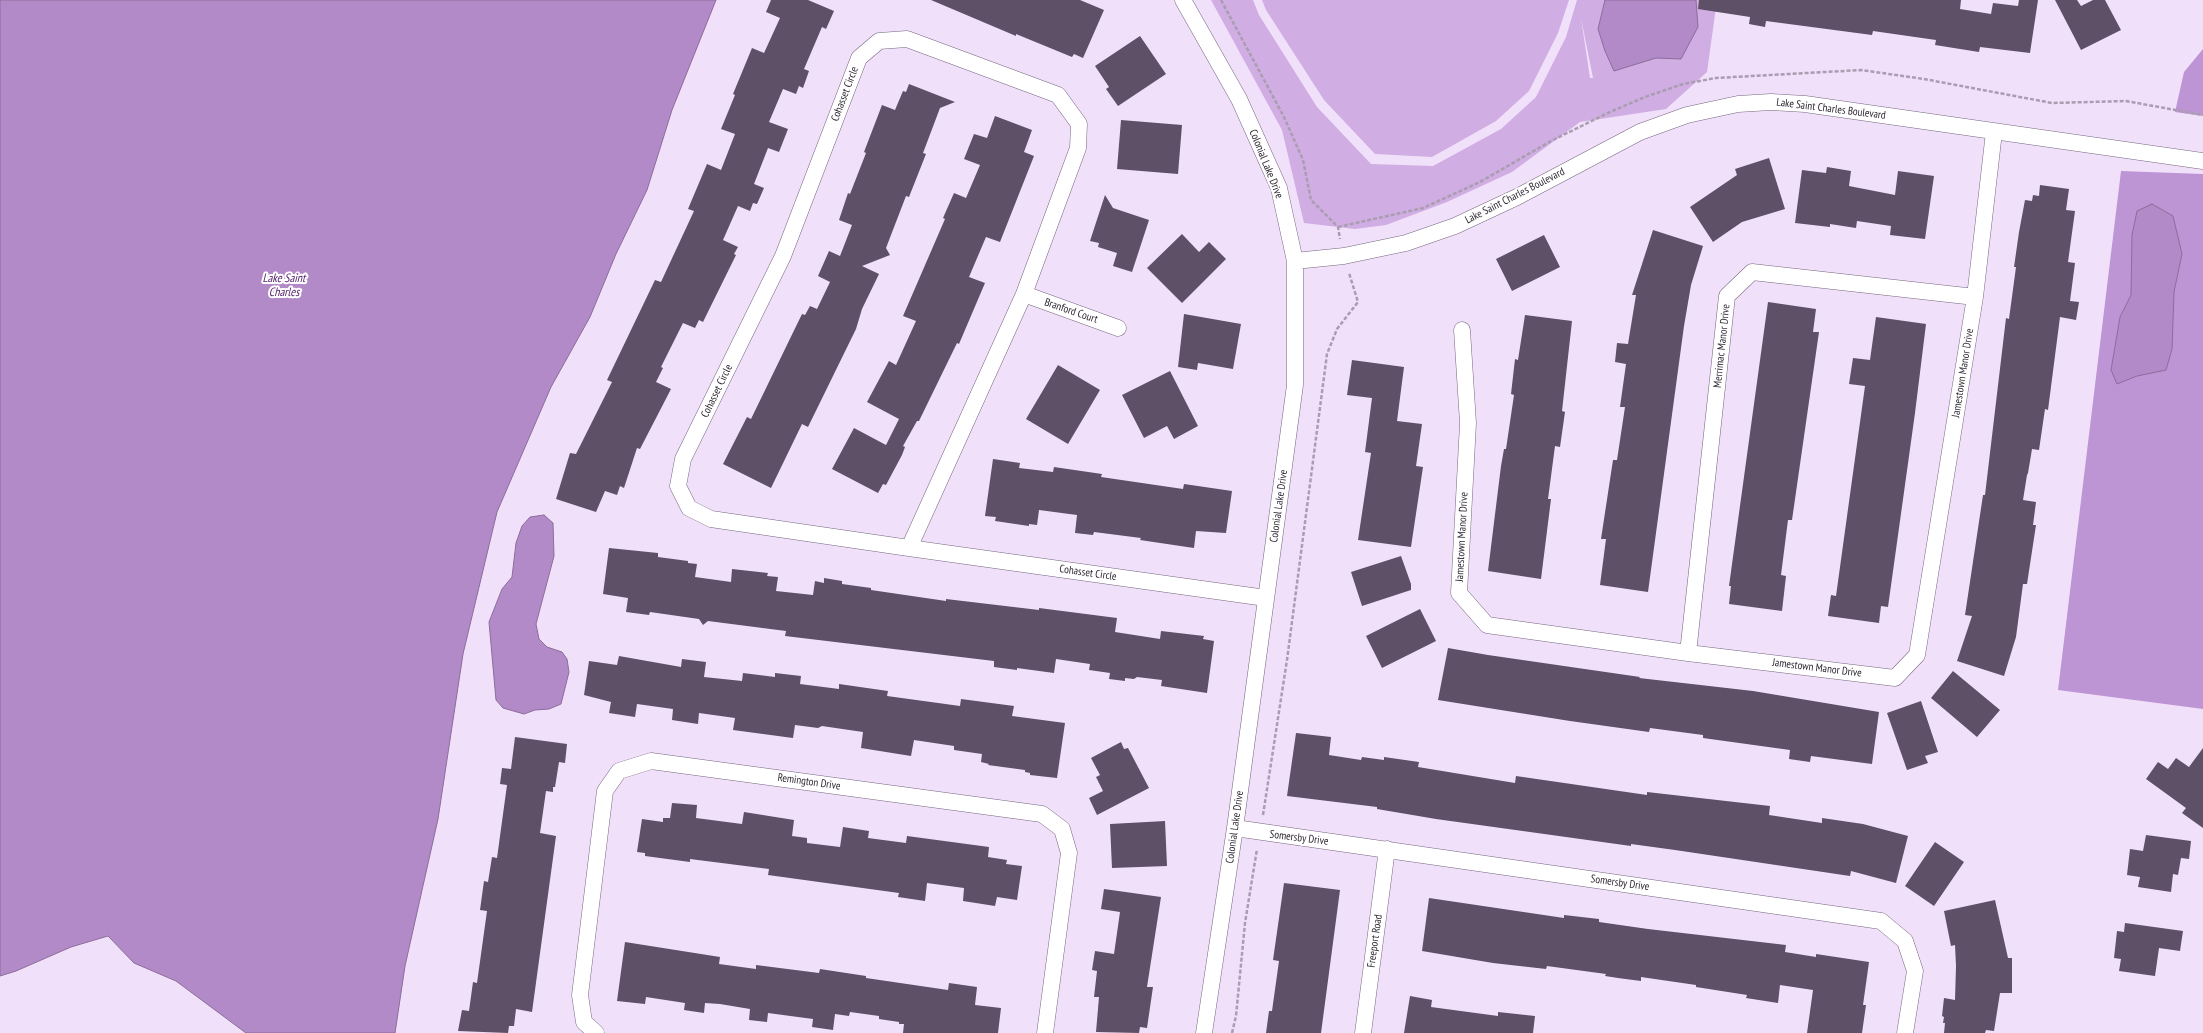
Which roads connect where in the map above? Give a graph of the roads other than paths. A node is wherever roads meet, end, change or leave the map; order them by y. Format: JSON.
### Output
{"nodes":[{"id":1,"x":1183,"y":0,"type":"edge"},
{"id":2,"x":1994,"y":132,"type":"junction"},
{"id":3,"x":2203,"y":161,"type":"edge"},
{"id":4,"x":1295,"y":261,"type":"junction"},
{"id":5,"x":1024,"y":294,"type":"junction"},
{"id":6,"x":1975,"y":297,"type":"junction"},
{"id":7,"x":1118,"y":328,"type":"dead end"},
{"id":8,"x":1462,"y":330,"type":"dead end"},
{"id":9,"x":909,"y":548,"type":"junction"},
{"id":10,"x":1266,"y":598,"type":"junction"},
{"id":11,"x":1688,"y":653,"type":"junction"},
{"id":12,"x":1235,"y":828,"type":"junction"},
{"id":13,"x":1387,"y":849,"type":"junction"},
{"id":14,"x":596,"y":1033,"type":"edge"},
{"id":15,"x":1045,"y":1033,"type":"edge"},
{"id":16,"x":1204,"y":1033,"type":"edge"},
{"id":17,"x":1363,"y":1033,"type":"edge"},
{"id":18,"x":1905,"y":1033,"type":"edge"}],
"edges":[{"from":1,"to":4,"type":"street","name":"Colonial Lake Drive"},
{"from":2,"to":3,"type":"street","name":"Lake Saint Charles Boulevard"},
{"from":2,"to":4,"type":"street","name":"Lake Saint Charles Boulevard"},
{"from":2,"to":6,"type":"street","name":"Jamestown Manor Drive"},
{"from":4,"to":10,"type":"street","name":"Colonial Lake Drive"},
{"from":5,"to":7,"type":"street","name":"Branford Court"},
{"from":5,"to":9,"type":"street","name":"Cohasset Circle"},
{"from":5,"to":9,"type":"street","name":"Cohasset Circle"},
{"from":6,"to":11,"type":"street","name":"Jamestown Manor Drive"},
{"from":6,"to":11,"type":"street","name":"Merrimac Manor Drive"},
{"from":8,"to":11,"type":"street","name":"Jamestown Manor Drive"},
{"from":9,"to":10,"type":"street","name":"Cohasset Circle"},
{"from":10,"to":12,"type":"street","name":"Colonial Lake Drive"},
{"from":12,"to":13,"type":"street","name":"Somersby Drive"},
{"from":12,"to":16,"type":"street","name":"Colonial Lake Drive"},
{"from":13,"to":17,"type":"street","name":"Freeport Road"},
{"from":13,"to":18,"type":"street","name":"Somersby Drive"},
{"from":14,"to":15,"type":"street","name":"Remington Drive"}]}
